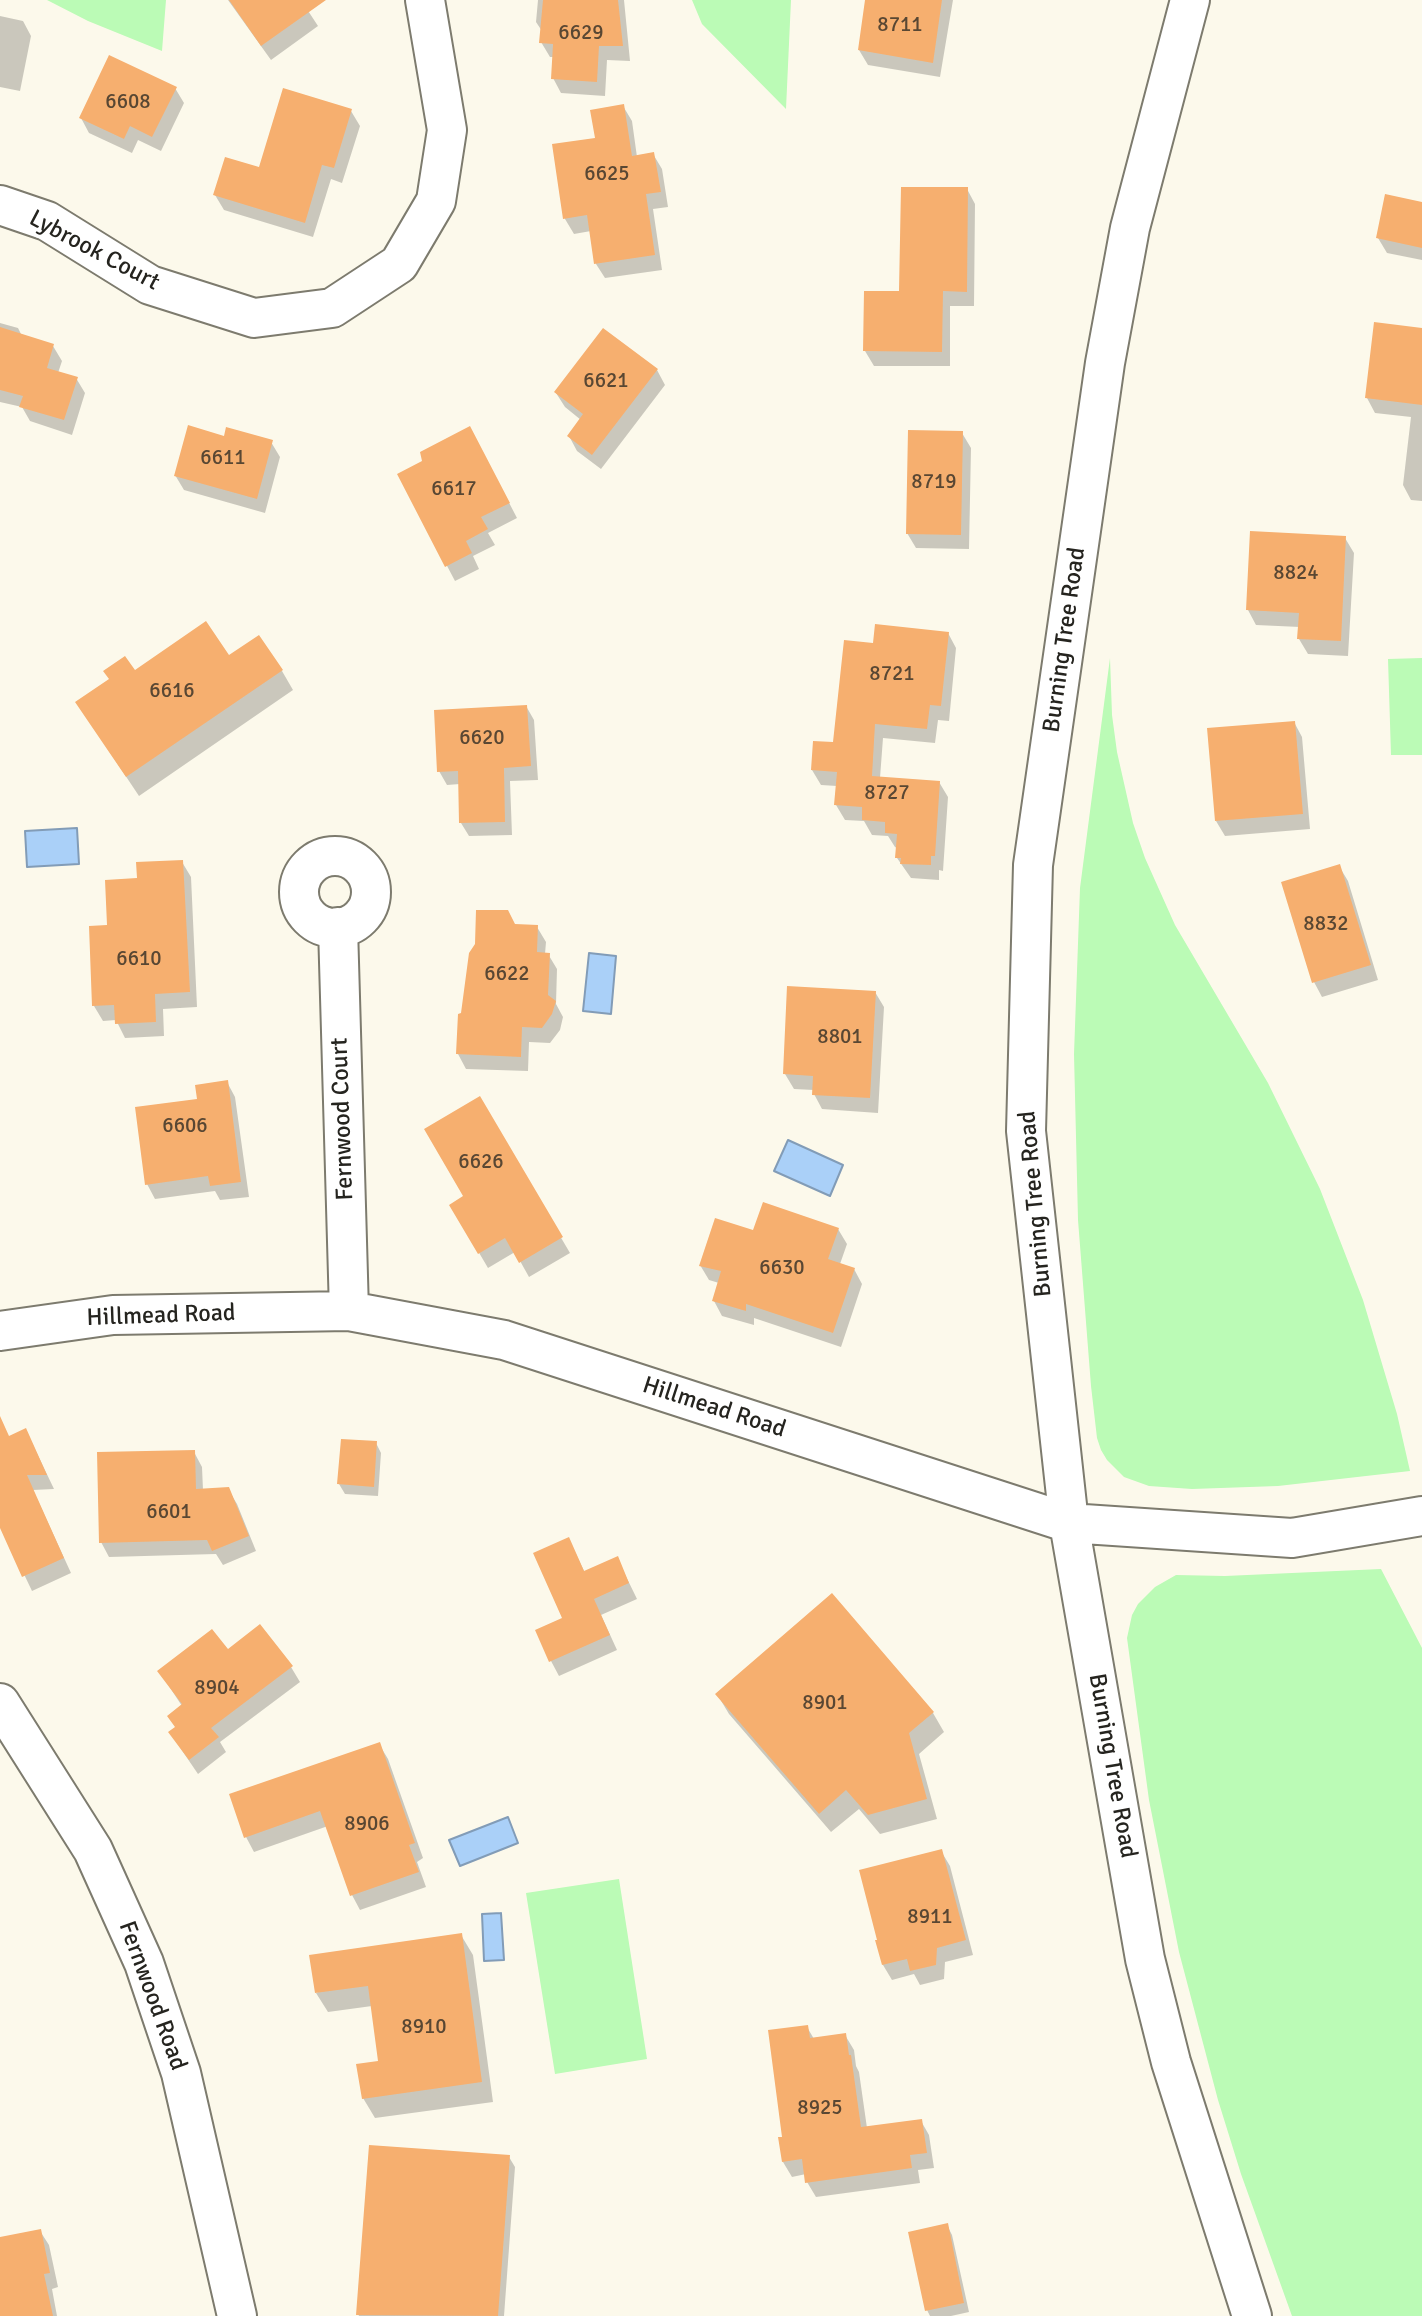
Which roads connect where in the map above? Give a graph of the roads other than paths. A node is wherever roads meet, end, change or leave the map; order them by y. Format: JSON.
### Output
{"nodes":[{"id":1,"x":425,"y":0,"type":"edge"},
{"id":2,"x":1190,"y":0,"type":"edge"},
{"id":3,"x":0,"y":205,"type":"edge"},
{"id":4,"x":338,"y":927,"type":"dead end"},
{"id":5,"x":349,"y":1311,"type":"junction"},
{"id":6,"x":0,"y":1331,"type":"edge"},
{"id":7,"x":1422,"y":1516,"type":"edge"},
{"id":8,"x":1069,"y":1523,"type":"junction"},
{"id":9,"x":0,"y":1703,"type":"edge"},
{"id":10,"x":237,"y":2316,"type":"edge"},
{"id":11,"x":1252,"y":2316,"type":"edge"}],
"edges":[{"from":1,"to":3,"type":"street","name":"Lybrook Court"},
{"from":2,"to":8,"type":"street","name":"Burning Tree Road"},
{"from":4,"to":5,"type":"street","name":"Fernwood Court"},
{"from":5,"to":6,"type":"street","name":"Hillmead Road"},
{"from":5,"to":8,"type":"street","name":"Hillmead Road"},
{"from":7,"to":8,"type":"street","name":"Hillmead Road"},
{"from":8,"to":11,"type":"street","name":"Burning Tree Road"},
{"from":9,"to":10,"type":"street","name":"Fernwood Road"}]}
